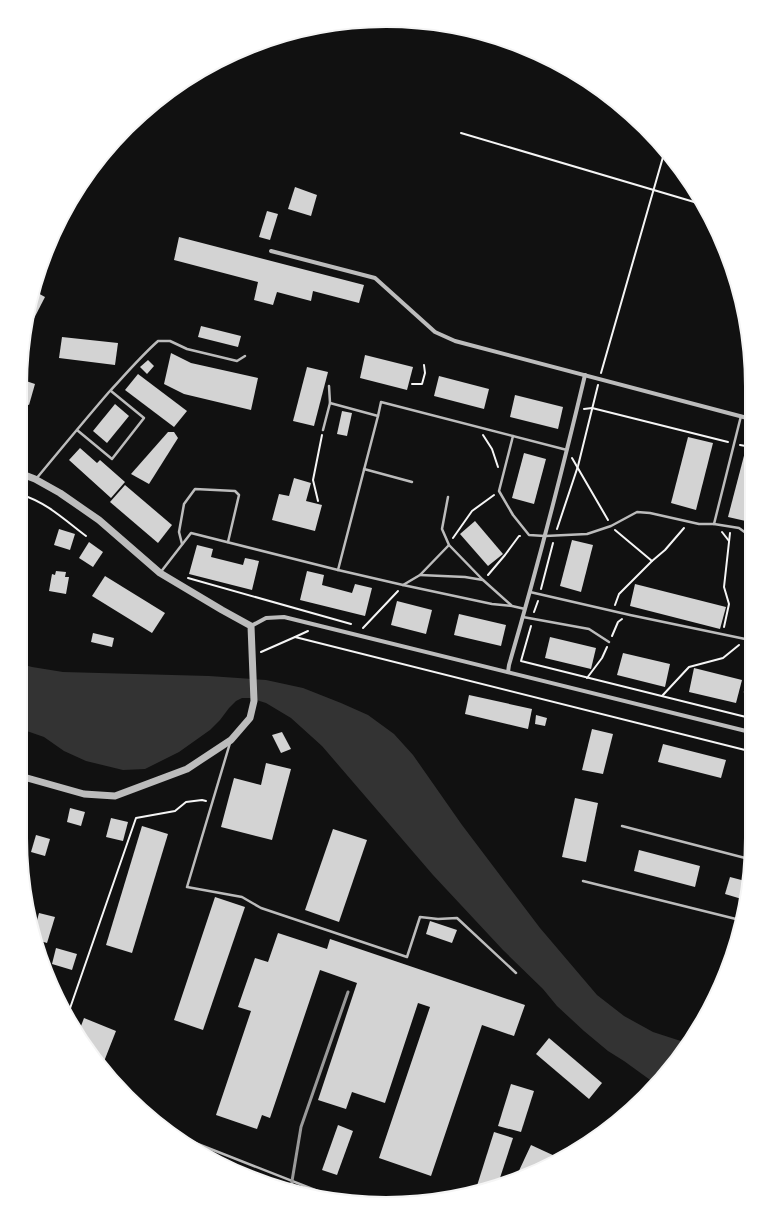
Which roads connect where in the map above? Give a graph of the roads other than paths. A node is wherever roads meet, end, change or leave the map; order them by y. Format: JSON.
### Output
{"nodes":[{"id":1,"x":271,"y":251,"type":"dead end"},
{"id":2,"x":245,"y":356,"type":"dead end"},
{"id":3,"x":586,"y":375,"type":"junction"},
{"id":4,"x":329,"y":386,"type":"dead end"},
{"id":5,"x":111,"y":390,"type":"junction"},
{"id":6,"x":330,"y":403,"type":"junction"},
{"id":7,"x":378,"y":416,"type":"junction"},
{"id":8,"x":741,"y":416,"type":"junction"},
{"id":9,"x":745,"y":417,"type":"edge"},
{"id":10,"x":76,"y":430,"type":"junction"},
{"id":11,"x":324,"y":430,"type":"road end"},
{"id":12,"x":513,"y":436,"type":"junction"},
{"id":13,"x":567,"y":450,"type":"junction"},
{"id":14,"x":364,"y":469,"type":"junction"},
{"id":15,"x":27,"y":476,"type":"edge"},
{"id":16,"x":35,"y":480,"type":"junction"},
{"id":17,"x":412,"y":482,"type":"dead end"},
{"id":18,"x":448,"y":497,"type":"dead end"},
{"id":19,"x":714,"y":524,"type":"junction"},
{"id":20,"x":745,"y":532,"type":"edge"},
{"id":21,"x":545,"y":536,"type":"junction"},
{"id":22,"x":228,"y":542,"type":"junction"},
{"id":23,"x":182,"y":544,"type":"junction"},
{"id":24,"x":449,"y":545,"type":"junction"},
{"id":25,"x":338,"y":570,"type":"junction"},
{"id":26,"x":160,"y":573,"type":"junction"},
{"id":27,"x":420,"y":575,"type":"junction"},
{"id":28,"x":483,"y":580,"type":"junction"},
{"id":29,"x":403,"y":585,"type":"junction"},
{"id":30,"x":530,"y":592,"type":"junction"},
{"id":31,"x":512,"y":606,"type":"junction"},
{"id":32,"x":525,"y":609,"type":"junction"},
{"id":33,"x":523,"y":617,"type":"junction"},
{"id":34,"x":251,"y":626,"type":"junction"},
{"id":35,"x":745,"y":639,"type":"edge"},
{"id":36,"x":609,"y":642,"type":"dead end"},
{"id":37,"x":508,"y":672,"type":"junction"},
{"id":38,"x":745,"y":731,"type":"edge"},
{"id":39,"x":231,"y":740,"type":"junction"},
{"id":40,"x":27,"y":778,"type":"edge"},
{"id":41,"x":622,"y":826,"type":"dead end"},
{"id":42,"x":744,"y":858,"type":"edge"},
{"id":43,"x":583,"y":881,"type":"dead end"},
{"id":44,"x":736,"y":919,"type":"edge"},
{"id":45,"x":516,"y":973,"type":"dead end"},
{"id":46,"x":199,"y":1144,"type":"edge"},
{"id":47,"x":314,"y":1190,"type":"edge"}],
"edges":[{"from":1,"to":3,"type":"street"},
{"from":2,"to":5,"type":"lane"},
{"from":3,"to":8,"type":"street"},
{"from":3,"to":13,"type":"street"},
{"from":4,"to":6,"type":"lane"},
{"from":5,"to":10,"type":"lane"},
{"from":5,"to":10,"type":"lane"},
{"from":6,"to":7,"type":"lane"},
{"from":6,"to":11,"type":"lane"},
{"from":7,"to":12,"type":"lane"},
{"from":7,"to":14,"type":"lane"},
{"from":8,"to":9,"type":"street"},
{"from":8,"to":19,"type":"lane"},
{"from":10,"to":16,"type":"lane"},
{"from":12,"to":13,"type":"lane"},
{"from":12,"to":21,"type":"lane"},
{"from":13,"to":21,"type":"street"},
{"from":14,"to":17,"type":"lane"},
{"from":14,"to":25,"type":"lane"},
{"from":15,"to":16,"type":"street"},
{"from":16,"to":26,"type":"street"},
{"from":18,"to":24,"type":"lane"},
{"from":19,"to":20,"type":"lane"},
{"from":19,"to":21,"type":"lane"},
{"from":21,"to":30,"type":"street"},
{"from":22,"to":23,"type":"lane"},
{"from":22,"to":23,"type":"lane"},
{"from":22,"to":25,"type":"lane"},
{"from":23,"to":26,"type":"lane"},
{"from":24,"to":27,"type":"lane"},
{"from":24,"to":28,"type":"lane"},
{"from":25,"to":29,"type":"lane"},
{"from":26,"to":34,"type":"street"},
{"from":27,"to":28,"type":"lane"},
{"from":27,"to":29,"type":"lane"},
{"from":28,"to":31,"type":"lane"},
{"from":29,"to":31,"type":"lane"},
{"from":30,"to":32,"type":"street"},
{"from":30,"to":35,"type":"lane"},
{"from":31,"to":32,"type":"lane"},
{"from":32,"to":33,"type":"street"},
{"from":33,"to":36,"type":"lane"},
{"from":33,"to":37,"type":"street"},
{"from":34,"to":37,"type":"street"},
{"from":34,"to":39,"type":"street"},
{"from":37,"to":38,"type":"street"},
{"from":39,"to":40,"type":"street"},
{"from":39,"to":45,"type":"lane"},
{"from":41,"to":42,"type":"lane"},
{"from":43,"to":44,"type":"lane"},
{"from":46,"to":47,"type":"lane"}]}
